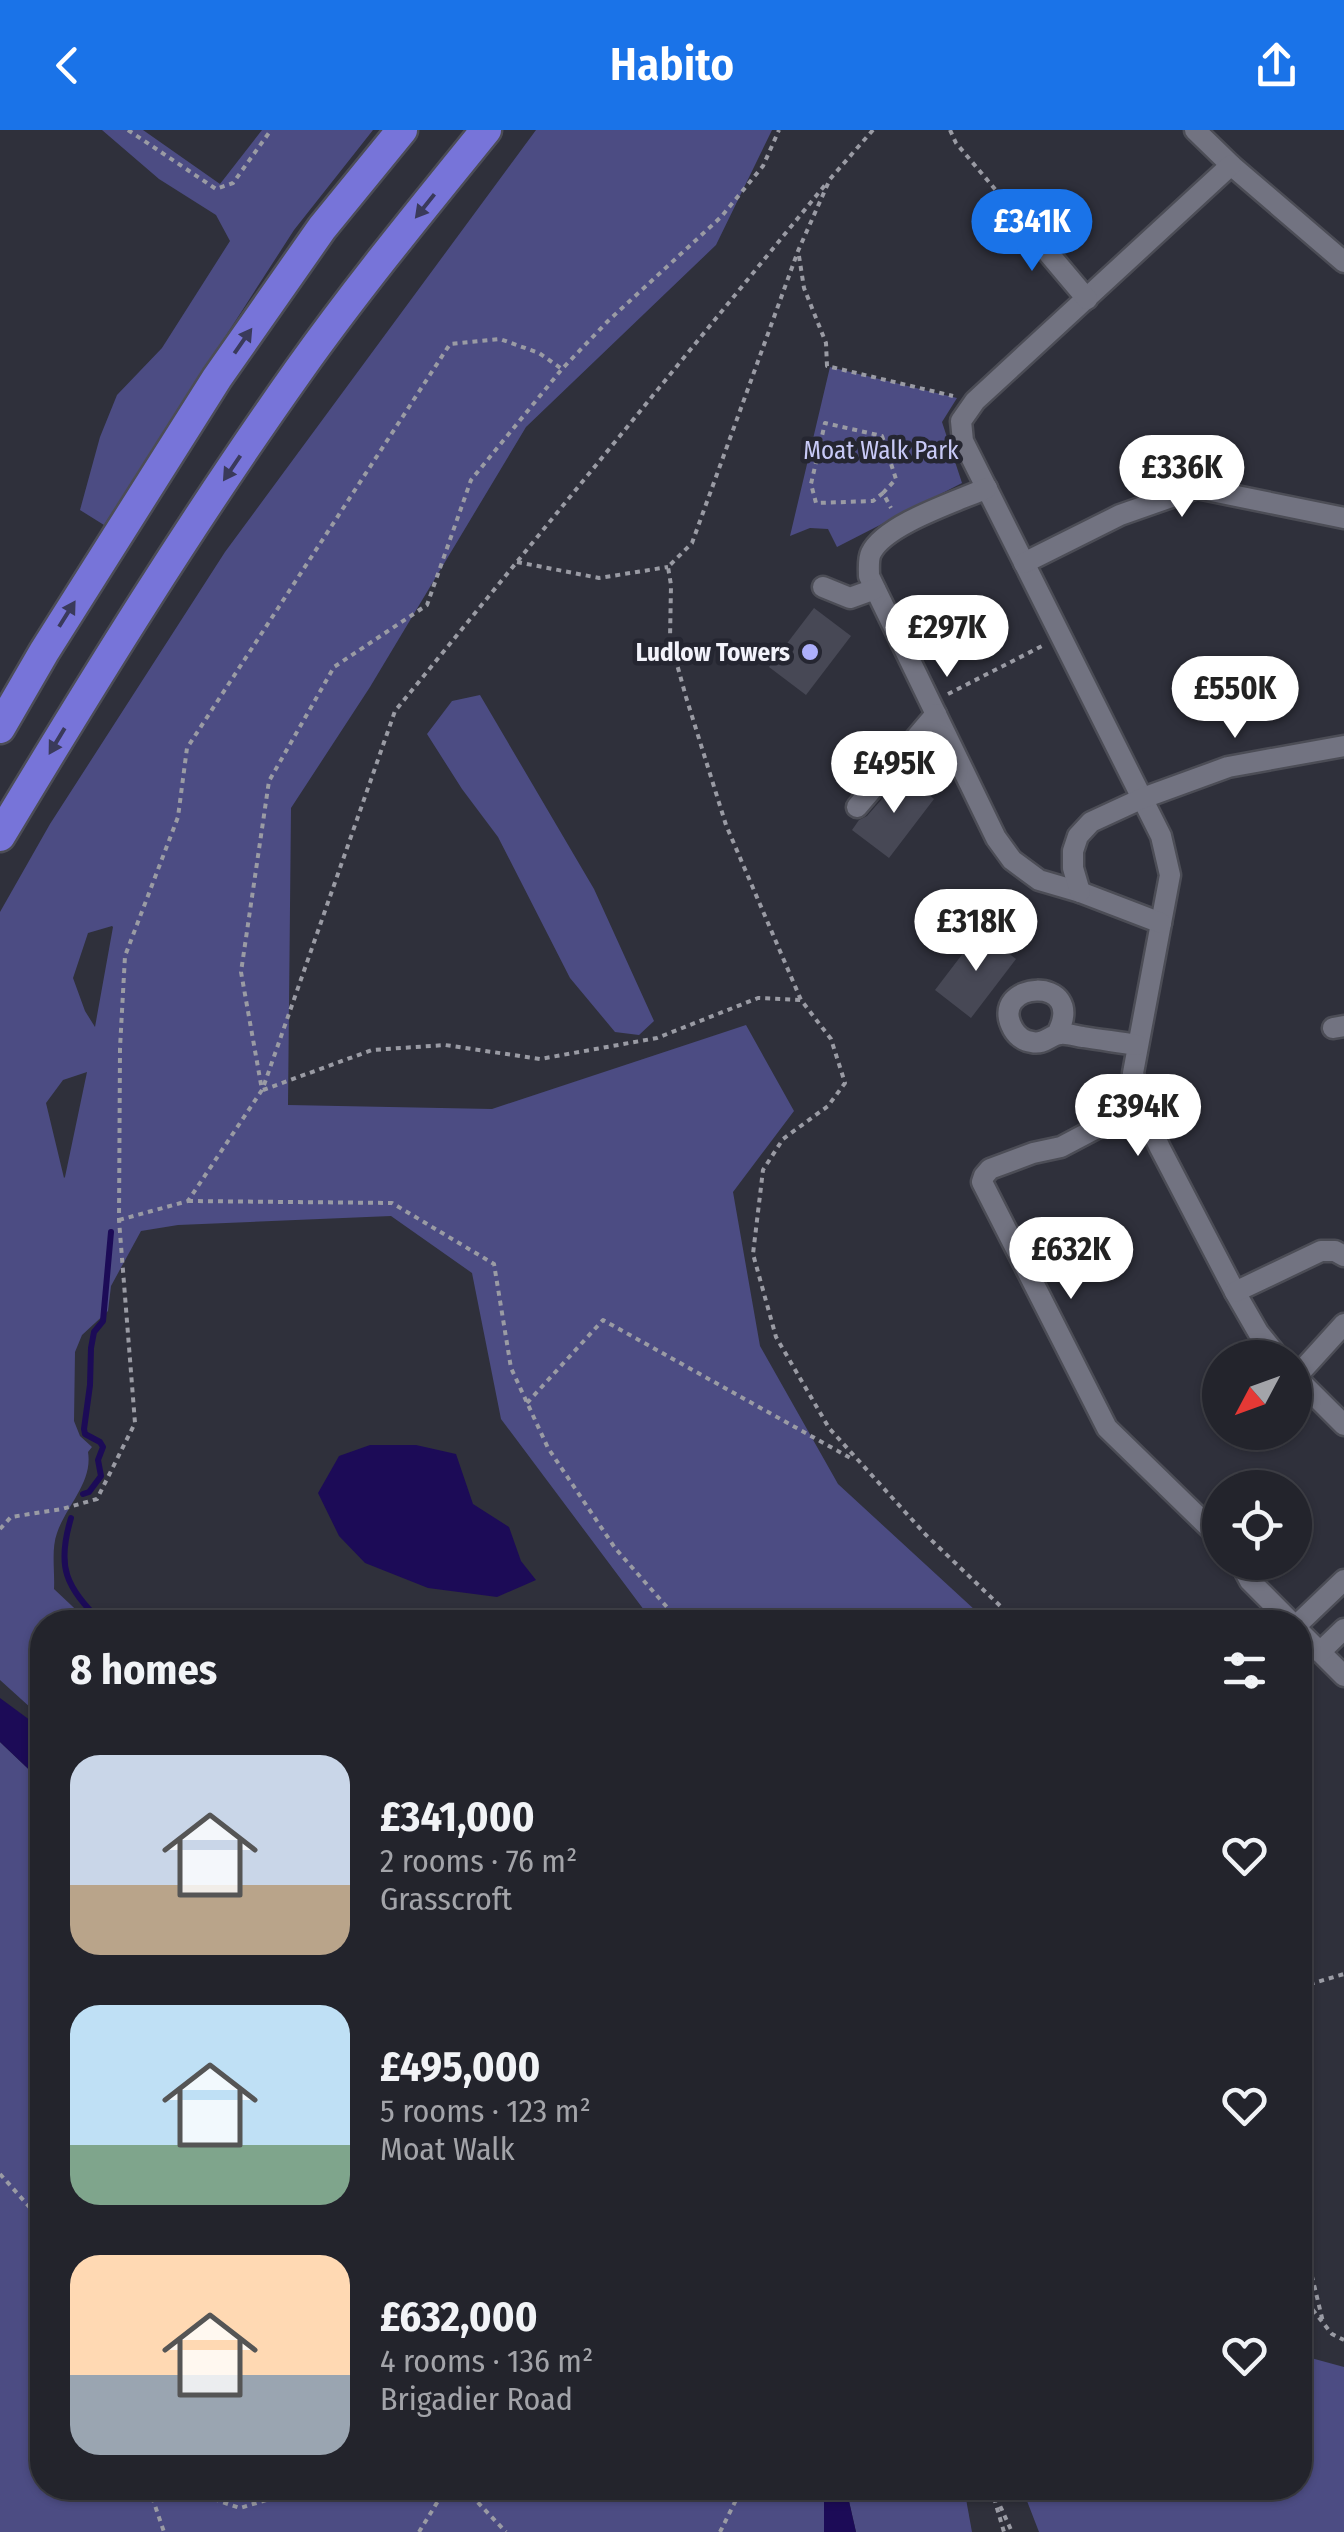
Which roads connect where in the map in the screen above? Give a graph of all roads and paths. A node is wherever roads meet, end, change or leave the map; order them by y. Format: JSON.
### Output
{"nodes":[{"id":1,"x":128,"y":130,"type":"edge"},
{"id":2,"x":272,"y":130,"type":"edge"},
{"id":3,"x":402,"y":130,"type":"edge"},
{"id":4,"x":486,"y":130,"type":"edge"},
{"id":5,"x":779,"y":130,"type":"edge"},
{"id":6,"x":874,"y":130,"type":"edge"},
{"id":7,"x":950,"y":130,"type":"edge"},
{"id":8,"x":1195,"y":130,"type":"edge"},
{"id":9,"x":1231,"y":164,"type":"junction"},
{"id":10,"x":830,"y":179,"type":"junction"},
{"id":11,"x":1016,"y":216,"type":"joint"},
{"id":12,"x":1340,"y":248,"type":"edge"},
{"id":13,"x":798,"y":251,"type":"junction"},
{"id":14,"x":1087,"y":299,"type":"junction"},
{"id":15,"x":562,"y":369,"type":"junction"},
{"id":16,"x":975,"y":401,"type":"junction"},
{"id":17,"x":988,"y":488,"type":"junction"},
{"id":18,"x":883,"y":493,"type":"junction"},
{"id":19,"x":1344,"y":518,"type":"edge"},
{"id":20,"x":901,"y":526,"type":"junction"},
{"id":21,"x":517,"y":562,"type":"junction"},
{"id":22,"x":1024,"y":563,"type":"junction"},
{"id":23,"x":668,"y":567,"type":"junction"},
{"id":24,"x":823,"y":587,"type":"dead end"},
{"id":25,"x":875,"y":589,"type":"junction"},
{"id":26,"x":1060,"y":636,"type":"junction"},
{"id":27,"x":933,"y":709,"type":"junction"},
{"id":28,"x":0,"y":728,"type":"edge"},
{"id":29,"x":1344,"y":746,"type":"edge"},
{"id":30,"x":1143,"y":798,"type":"junction"},
{"id":31,"x":858,"y":807,"type":"dead end"},
{"id":32,"x":0,"y":836,"type":"edge"},
{"id":33,"x":1080,"y":892,"type":"junction"},
{"id":34,"x":1161,"y":923,"type":"junction"},
{"id":35,"x":800,"y":1000,"type":"junction"},
{"id":36,"x":1057,"y":1034,"type":"dead end"},
{"id":37,"x":1137,"y":1045,"type":"junction"},
{"id":38,"x":262,"y":1090,"type":"junction"},
{"id":39,"x":1140,"y":1104,"type":"junction"},
{"id":40,"x":188,"y":1201,"type":"junction"},
{"id":41,"x":119,"y":1220,"type":"junction"},
{"id":42,"x":1344,"y":1256,"type":"edge"},
{"id":43,"x":1235,"y":1292,"type":"junction"},
{"id":44,"x":1344,"y":1324,"type":"edge"},
{"id":45,"x":1264,"y":1340,"type":"edge"},
{"id":46,"x":1312,"y":1358,"type":"edge"},
{"id":47,"x":1312,"y":1393,"type":"edge"},
{"id":48,"x":527,"y":1403,"type":"junction"},
{"id":49,"x":1344,"y":1425,"type":"edge"},
{"id":50,"x":860,"y":1463,"type":"junction"},
{"id":51,"x":1202,"y":1520,"type":"edge"},
{"id":52,"x":0,"y":1529,"type":"edge"},
{"id":53,"x":1249,"y":1580,"type":"edge"},
{"id":54,"x":1344,"y":1580,"type":"edge"},
{"id":55,"x":669,"y":1610,"type":"edge"},
{"id":56,"x":1004,"y":1610,"type":"edge"},
{"id":57,"x":1279,"y":1610,"type":"edge"},
{"id":58,"x":1312,"y":1611,"type":"edge"},
{"id":59,"x":1344,"y":1629,"type":"edge"},
{"id":60,"x":1312,"y":1644,"type":"edge"},
{"id":61,"x":1320,"y":1652,"type":"junction"},
{"id":62,"x":1344,"y":1676,"type":"edge"},
{"id":63,"x":1344,"y":1974,"type":"edge"},
{"id":64,"x":1312,"y":1983,"type":"edge"},
{"id":65,"x":0,"y":2174,"type":"edge"},
{"id":66,"x":30,"y":2208,"type":"edge"},
{"id":67,"x":1312,"y":2277,"type":"edge"},
{"id":68,"x":1312,"y":2309,"type":"edge"},
{"id":69,"x":1323,"y":2322,"type":"junction"},
{"id":70,"x":1344,"y":2340,"type":"edge"},
{"id":71,"x":153,"y":2500,"type":"edge"},
{"id":72,"x":217,"y":2500,"type":"edge"},
{"id":73,"x":266,"y":2500,"type":"edge"},
{"id":74,"x":439,"y":2500,"type":"edge"},
{"id":75,"x":475,"y":2500,"type":"edge"},
{"id":76,"x":736,"y":2500,"type":"edge"},
{"id":77,"x":995,"y":2500,"type":"edge"},
{"id":78,"x":997,"y":2500,"type":"edge"},
{"id":79,"x":164,"y":2532,"type":"edge"},
{"id":80,"x":419,"y":2532,"type":"edge"},
{"id":81,"x":506,"y":2532,"type":"edge"},
{"id":82,"x":720,"y":2532,"type":"edge"},
{"id":83,"x":1004,"y":2532,"type":"edge"},
{"id":84,"x":1012,"y":2532,"type":"edge"}],
"edges":[{"from":1,"to":2,"type":"path"},
{"from":28,"to":3,"type":"highway","one_way":true},
{"from":4,"to":32,"type":"highway","one_way":true},
{"from":5,"to":15,"type":"path"},
{"from":6,"to":10,"type":"path"},
{"from":7,"to":11,"type":"path"},
{"from":8,"to":9,"type":"street"},
{"from":9,"to":12,"type":"street"},
{"from":9,"to":14,"type":"street"},
{"from":10,"to":13,"type":"path"},
{"from":10,"to":21,"type":"path"},
{"from":11,"to":14,"type":"street"},
{"from":13,"to":16,"type":"path"},
{"from":13,"to":23,"type":"path"},
{"from":14,"to":16,"type":"street"},
{"from":15,"to":38,"type":"path"},
{"from":15,"to":41,"type":"path"},
{"from":16,"to":17,"type":"street"},
{"from":17,"to":20,"type":"street"},
{"from":17,"to":22,"type":"street"},
{"from":18,"to":18,"type":"path"},
{"from":18,"to":20,"type":"path"},
{"from":19,"to":22,"type":"street"},
{"from":20,"to":25,"type":"street"},
{"from":21,"to":23,"type":"path"},
{"from":21,"to":38,"type":"path"},
{"from":22,"to":26,"type":"street"},
{"from":23,"to":35,"type":"path"},
{"from":24,"to":25,"type":"street"},
{"from":25,"to":27,"type":"street"},
{"from":26,"to":27,"type":"path"},
{"from":26,"to":30,"type":"street"},
{"from":27,"to":31,"type":"street"},
{"from":27,"to":33,"type":"street"},
{"from":29,"to":30,"type":"street"},
{"from":30,"to":33,"type":"street"},
{"from":30,"to":34,"type":"street"},
{"from":33,"to":34,"type":"street"},
{"from":34,"to":37,"type":"street"},
{"from":35,"to":38,"type":"path"},
{"from":35,"to":50,"type":"path"},
{"from":36,"to":37,"type":"street"},
{"from":37,"to":39,"type":"street"},
{"from":38,"to":40,"type":"path"},
{"from":39,"to":43,"type":"street"},
{"from":39,"to":51,"type":"street"},
{"from":40,"to":41,"type":"path"},
{"from":40,"to":48,"type":"path"},
{"from":41,"to":52,"type":"path"},
{"from":42,"to":43,"type":"street"},
{"from":43,"to":45,"type":"street"},
{"from":44,"to":46,"type":"street"},
{"from":47,"to":49,"type":"street"},
{"from":48,"to":50,"type":"path"},
{"from":48,"to":55,"type":"path"},
{"from":50,"to":56,"type":"path"},
{"from":53,"to":57,"type":"street"},
{"from":54,"to":58,"type":"street"},
{"from":59,"to":61,"type":"street"},
{"from":60,"to":61,"type":"street"},
{"from":61,"to":62,"type":"street"},
{"from":63,"to":64,"type":"path"},
{"from":65,"to":66,"type":"path"},
{"from":67,"to":69,"type":"path"},
{"from":68,"to":69,"type":"path"},
{"from":69,"to":70,"type":"path"},
{"from":71,"to":79,"type":"path"},
{"from":72,"to":73,"type":"path"},
{"from":74,"to":80,"type":"path"},
{"from":75,"to":81,"type":"path"},
{"from":76,"to":82,"type":"path"},
{"from":77,"to":83,"type":"path"},
{"from":78,"to":84,"type":"path"}]}
